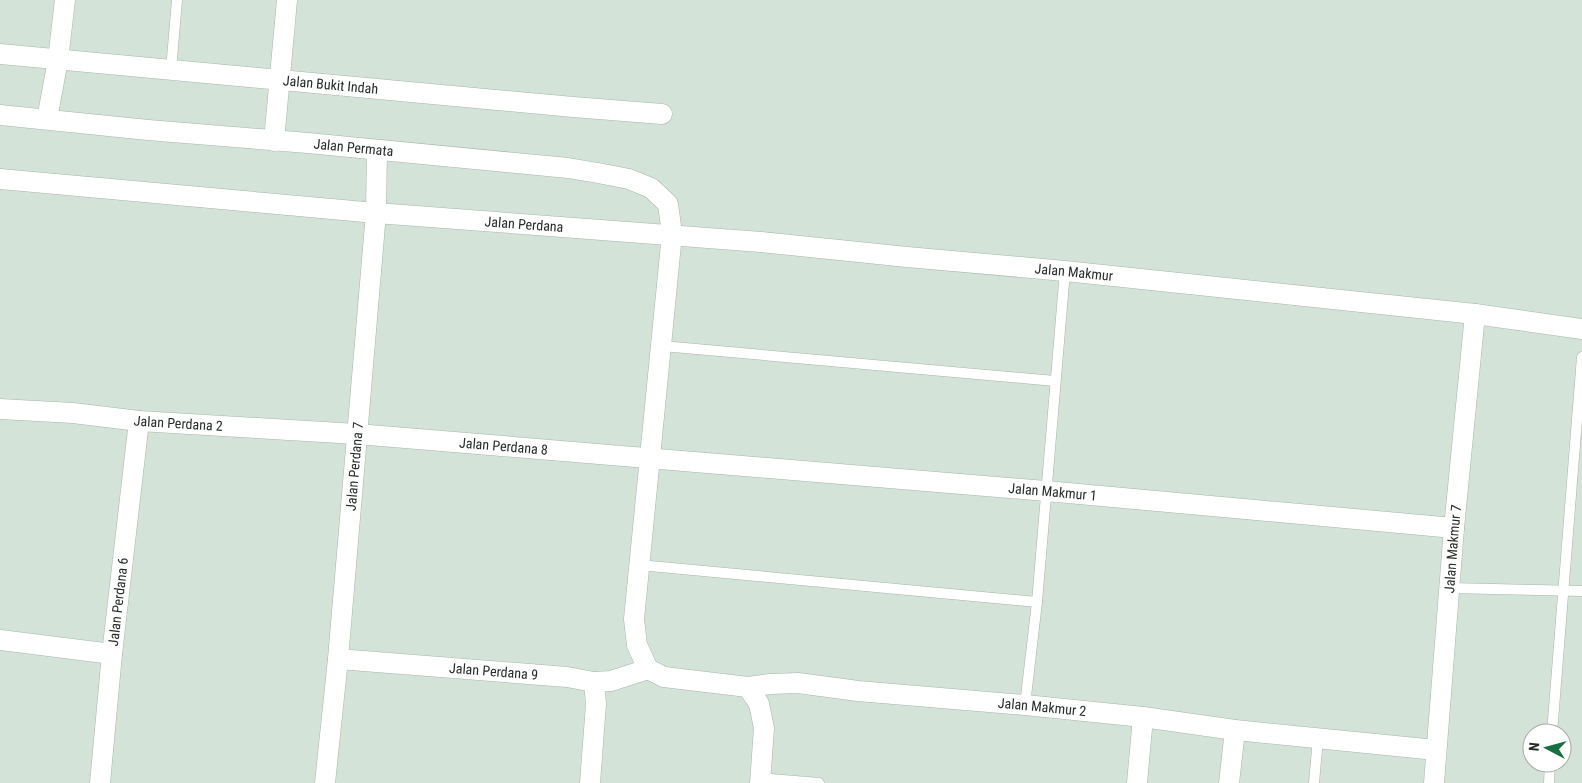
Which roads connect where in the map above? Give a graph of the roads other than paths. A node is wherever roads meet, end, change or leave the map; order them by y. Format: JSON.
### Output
{"nodes":[{"id":1,"x":65,"y":0,"type":"edge"},
{"id":2,"x":177,"y":0,"type":"edge"},
{"id":3,"x":287,"y":0,"type":"edge"},
{"id":4,"x":0,"y":54,"type":"edge"},
{"id":5,"x":58,"y":60,"type":"junction"},
{"id":6,"x":171,"y":70,"type":"junction"},
{"id":7,"x":280,"y":80,"type":"junction"},
{"id":8,"x":662,"y":114,"type":"dead end"},
{"id":9,"x":0,"y":115,"type":"edge"},
{"id":10,"x":47,"y":119,"type":"junction"},
{"id":11,"x":274,"y":141,"type":"junction"},
{"id":12,"x":377,"y":150,"type":"junction"},
{"id":13,"x":0,"y":179,"type":"edge"},
{"id":14,"x":376,"y":213,"type":"junction"},
{"id":15,"x":672,"y":234,"type":"junction"},
{"id":16,"x":1065,"y":271,"type":"junction"},
{"id":17,"x":1475,"y":314,"type":"junction"},
{"id":18,"x":1582,"y":329,"type":"edge"},
{"id":19,"x":662,"y":346,"type":"junction"},
{"id":20,"x":1582,"y":357,"type":"edge"},
{"id":21,"x":1055,"y":381,"type":"junction"},
{"id":22,"x":0,"y":409,"type":"edge"},
{"id":23,"x":139,"y":421,"type":"junction"},
{"id":24,"x":357,"y":434,"type":"junction"},
{"id":25,"x":651,"y":458,"type":"junction"},
{"id":26,"x":1046,"y":491,"type":"junction"},
{"id":27,"x":1454,"y":528,"type":"junction"},
{"id":28,"x":639,"y":565,"type":"junction"},
{"id":29,"x":1449,"y":588,"type":"junction"},
{"id":30,"x":1564,"y":590,"type":"junction"},
{"id":31,"x":1582,"y":591,"type":"edge"},
{"id":32,"x":1037,"y":602,"type":"junction"},
{"id":33,"x":0,"y":640,"type":"edge"},
{"id":34,"x":112,"y":654,"type":"junction"},
{"id":35,"x":338,"y":659,"type":"junction"},
{"id":36,"x":648,"y":669,"type":"junction"},
{"id":37,"x":594,"y":682,"type":"junction"},
{"id":38,"x":748,"y":687,"type":"junction"},
{"id":39,"x":1025,"y":705,"type":"junction"},
{"id":40,"x":1143,"y":717,"type":"junction"},
{"id":41,"x":1553,"y":723,"type":"edge"},
{"id":42,"x":1234,"y":730,"type":"junction"},
{"id":43,"x":1318,"y":738,"type":"junction"},
{"id":44,"x":1436,"y":750,"type":"junction"},
{"id":45,"x":760,"y":781,"type":"edge"},
{"id":46,"x":100,"y":783,"type":"edge"},
{"id":47,"x":325,"y":783,"type":"edge"},
{"id":48,"x":590,"y":783,"type":"edge"},
{"id":49,"x":819,"y":783,"type":"edge"},
{"id":50,"x":1137,"y":783,"type":"edge"},
{"id":51,"x":1229,"y":783,"type":"edge"},
{"id":52,"x":1314,"y":783,"type":"edge"},
{"id":53,"x":1434,"y":783,"type":"edge"}],
"edges":[{"from":1,"to":5,"type":"street"},
{"from":2,"to":6,"type":"lane"},
{"from":3,"to":7,"type":"street"},
{"from":4,"to":5,"type":"street","name":"Jalan Bukit Indah"},
{"from":5,"to":6,"type":"street","name":"Jalan Bukit Indah"},
{"from":5,"to":10,"type":"street"},
{"from":6,"to":7,"type":"street","name":"Jalan Bukit Indah"},
{"from":7,"to":8,"type":"street","name":"Jalan Bukit Indah"},
{"from":7,"to":11,"type":"street"},
{"from":9,"to":10,"type":"street","name":"Jalan Permata"},
{"from":10,"to":11,"type":"street","name":"Jalan Permata"},
{"from":11,"to":12,"type":"street","name":"Jalan Permata"},
{"from":12,"to":14,"type":"street","name":"Jalan Perdana 7"},
{"from":12,"to":15,"type":"street","name":"Jalan Permata"},
{"from":13,"to":14,"type":"street","name":"Jalan Perdana"},
{"from":14,"to":15,"type":"street","name":"Jalan Perdana"},
{"from":14,"to":24,"type":"street","name":"Jalan Perdana 7"},
{"from":15,"to":16,"type":"street","name":"Jalan Makmur"},
{"from":15,"to":19,"type":"street"},
{"from":16,"to":17,"type":"street","name":"Jalan Makmur"},
{"from":16,"to":21,"type":"lane"},
{"from":17,"to":18,"type":"street","name":"Jalan Makmur"},
{"from":17,"to":27,"type":"street","name":"Jalan Makmur 7"},
{"from":19,"to":21,"type":"lane"},
{"from":19,"to":25,"type":"street"},
{"from":20,"to":30,"type":"lane"},
{"from":21,"to":26,"type":"lane"},
{"from":22,"to":23,"type":"street","name":"Jalan Perdana 2"},
{"from":23,"to":24,"type":"street","name":"Jalan Perdana 2"},
{"from":23,"to":34,"type":"street","name":"Jalan Perdana 6"},
{"from":24,"to":25,"type":"street","name":"Jalan Perdana 8"},
{"from":24,"to":35,"type":"street","name":"Jalan Perdana 7"},
{"from":25,"to":26,"type":"street","name":"Jalan Makmur 1"},
{"from":25,"to":28,"type":"street"},
{"from":26,"to":27,"type":"street","name":"Jalan Makmur 1"},
{"from":26,"to":32,"type":"lane"},
{"from":27,"to":29,"type":"street","name":"Jalan Makmur 7"},
{"from":28,"to":32,"type":"lane"},
{"from":28,"to":36,"type":"street"},
{"from":29,"to":30,"type":"lane"},
{"from":29,"to":44,"type":"street","name":"Jalan Makmur 7"},
{"from":30,"to":31,"type":"lane"},
{"from":30,"to":41,"type":"lane"},
{"from":32,"to":39,"type":"lane"},
{"from":33,"to":34,"type":"street"},
{"from":34,"to":46,"type":"street","name":"Jalan Perdana 6"},
{"from":35,"to":37,"type":"street","name":"Jalan Perdana 9"},
{"from":35,"to":47,"type":"street","name":"Jalan Perdana 7"},
{"from":36,"to":37,"type":"street","name":"Jalan Perdana 9"},
{"from":36,"to":38,"type":"street","name":"Jalan Makmur 2"},
{"from":37,"to":48,"type":"street"},
{"from":38,"to":39,"type":"street","name":"Jalan Makmur 2"},
{"from":38,"to":45,"type":"street"},
{"from":39,"to":40,"type":"street","name":"Jalan Makmur 2"},
{"from":40,"to":42,"type":"street","name":"Jalan Makmur 2"},
{"from":40,"to":50,"type":"street"},
{"from":42,"to":43,"type":"street","name":"Jalan Makmur 2"},
{"from":42,"to":51,"type":"street"},
{"from":43,"to":44,"type":"street","name":"Jalan Makmur 2"},
{"from":43,"to":52,"type":"lane"},
{"from":44,"to":53,"type":"street","name":"Jalan Makmur 7"},
{"from":45,"to":49,"type":"lane"}]}
